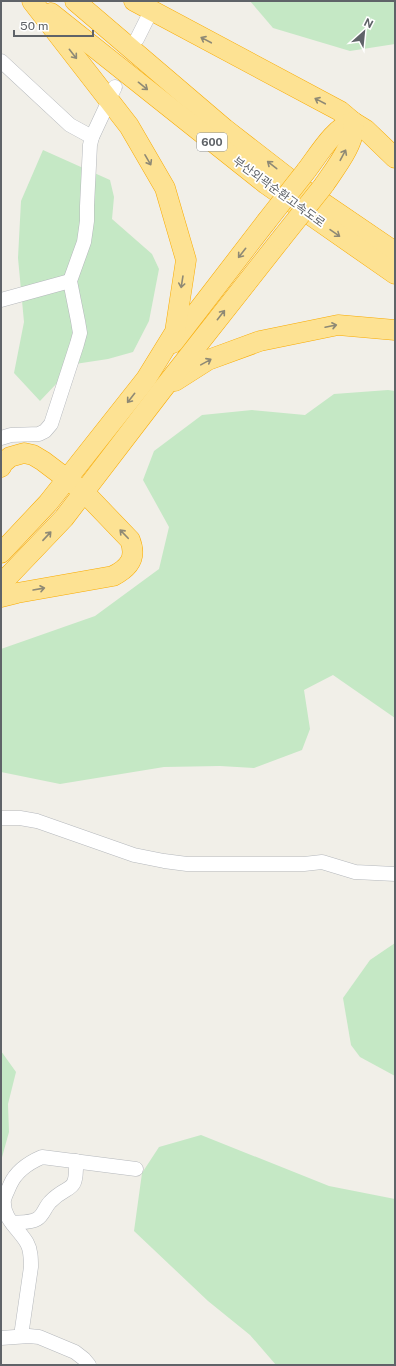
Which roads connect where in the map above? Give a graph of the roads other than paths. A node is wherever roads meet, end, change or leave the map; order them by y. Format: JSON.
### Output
{"nodes":[{"id":1,"x":32,"y":1,"type":"edge"},
{"id":2,"x":36,"y":1,"type":"edge"},
{"id":3,"x":75,"y":1,"type":"edge"},
{"id":4,"x":134,"y":1,"type":"edge"},
{"id":5,"x":148,"y":17,"type":"dead end"},
{"id":6,"x":137,"y":39,"type":"dead end"},
{"id":7,"x":1,"y":60,"type":"edge"},
{"id":8,"x":106,"y":107,"type":"dead end"},
{"id":9,"x":353,"y":122,"type":"junction"},
{"id":10,"x":92,"y":137,"type":"junction"},
{"id":11,"x":395,"y":158,"type":"edge"},
{"id":12,"x":395,"y":252,"type":"edge"},
{"id":13,"x":395,"y":274,"type":"edge"},
{"id":14,"x":70,"y":281,"type":"junction"},
{"id":15,"x":1,"y":300,"type":"edge"},
{"id":16,"x":395,"y":330,"type":"edge"},
{"id":17,"x":154,"y":384,"type":"junction"},
{"id":18,"x":1,"y":438,"type":"edge"},
{"id":19,"x":1,"y":467,"type":"edge"},
{"id":20,"x":67,"y":479,"type":"junction"},
{"id":21,"x":84,"y":492,"type":"junction"},
{"id":22,"x":1,"y":553,"type":"edge"},
{"id":23,"x":1,"y":584,"type":"edge"},
{"id":24,"x":1,"y":597,"type":"edge"},
{"id":25,"x":1,"y":818,"type":"edge"},
{"id":26,"x":395,"y":874,"type":"edge"},
{"id":27,"x":76,"y":1161,"type":"junction"},
{"id":28,"x":136,"y":1169,"type":"dead end"},
{"id":29,"x":12,"y":1223,"type":"junction"},
{"id":30,"x":21,"y":1336,"type":"junction"},
{"id":31,"x":1,"y":1338,"type":"edge"},
{"id":32,"x":89,"y":1365,"type":"edge"}],
"edges":[{"from":1,"to":17,"type":"highway","one_way":true},
{"from":2,"to":13,"type":"highway","name":"부산외곽순환고속도로","number":"600","one_way":true},
{"from":12,"to":3,"type":"highway","name":"부산외곽순환고속도로","number":"600","one_way":true},
{"from":9,"to":4,"type":"highway","one_way":true},
{"from":5,"to":6,"type":"street"},
{"from":7,"to":10,"type":"street"},
{"from":8,"to":10,"type":"street"},
{"from":9,"to":11,"type":"highway"},
{"from":9,"to":17,"type":"highway","one_way":true,"bridge":true},
{"from":17,"to":9,"type":"highway","one_way":true,"bridge":true},
{"from":10,"to":14,"type":"street"},
{"from":14,"to":15,"type":"street"},
{"from":14,"to":18,"type":"street"},
{"from":17,"to":16,"type":"highway","one_way":true},
{"from":17,"to":20,"type":"highway","one_way":true},
{"from":17,"to":21,"type":"highway"},
{"from":19,"to":20,"type":"highway"},
{"from":20,"to":21,"type":"highway"},
{"from":20,"to":22,"type":"highway"},
{"from":23,"to":21,"type":"highway","one_way":true},
{"from":24,"to":21,"type":"highway","one_way":true},
{"from":25,"to":26,"type":"street"},
{"from":27,"to":28,"type":"street"},
{"from":27,"to":29,"type":"street"},
{"from":27,"to":29,"type":"street"},
{"from":29,"to":30,"type":"street"},
{"from":30,"to":31,"type":"street"},
{"from":30,"to":32,"type":"street"}]}
